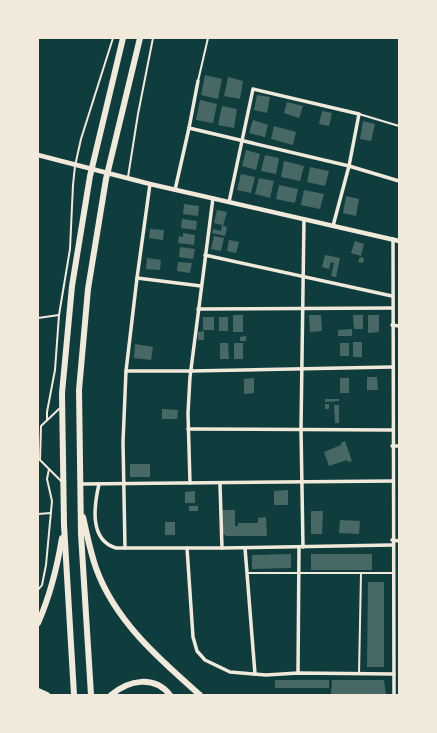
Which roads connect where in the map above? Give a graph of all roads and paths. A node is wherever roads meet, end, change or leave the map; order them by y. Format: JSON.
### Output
{"nodes":[{"id":1,"x":112,"y":38,"type":"edge"},
{"id":2,"x":123,"y":38,"type":"edge"},
{"id":3,"x":140,"y":38,"type":"edge"},
{"id":4,"x":153,"y":38,"type":"edge"},
{"id":5,"x":208,"y":38,"type":"edge"},
{"id":6,"x":198,"y":81,"type":"joint"},
{"id":7,"x":359,"y":114,"type":"junction"},
{"id":8,"x":399,"y":126,"type":"edge"},
{"id":9,"x":189,"y":128,"type":"junction"},
{"id":10,"x":242,"y":140,"type":"junction"},
{"id":11,"x":38,"y":155,"type":"edge"},
{"id":12,"x":76,"y":166,"type":"junction"},
{"id":13,"x":349,"y":166,"type":"junction"},
{"id":14,"x":128,"y":179,"type":"junction"},
{"id":15,"x":399,"y":181,"type":"edge"},
{"id":16,"x":150,"y":184,"type":"junction"},
{"id":17,"x":175,"y":190,"type":"junction"},
{"id":18,"x":212,"y":198,"type":"junction"},
{"id":19,"x":229,"y":202,"type":"junction"},
{"id":20,"x":304,"y":219,"type":"junction"},
{"id":21,"x":333,"y":226,"type":"junction"},
{"id":22,"x":393,"y":239,"type":"junction"},
{"id":23,"x":399,"y":241,"type":"edge"},
{"id":24,"x":205,"y":255,"type":"junction"},
{"id":25,"x":303,"y":276,"type":"junction"},
{"id":26,"x":137,"y":278,"type":"junction"},
{"id":27,"x":201,"y":286,"type":"junction"},
{"id":28,"x":392,"y":296,"type":"junction"},
{"id":29,"x":302,"y":308,"type":"junction"},
{"id":30,"x":392,"y":308,"type":"junction"},
{"id":31,"x":198,"y":309,"type":"junction"},
{"id":32,"x":59,"y":315,"type":"junction"},
{"id":33,"x":38,"y":318,"type":"edge"},
{"id":34,"x":392,"y":325,"type":"junction"},
{"id":35,"x":399,"y":326,"type":"edge"},
{"id":36,"x":392,"y":367,"type":"junction"},
{"id":37,"x":302,"y":368,"type":"junction"},
{"id":38,"x":126,"y":371,"type":"junction"},
{"id":39,"x":191,"y":371,"type":"junction"},
{"id":40,"x":62,"y":406,"type":"junction"},
{"id":41,"x":47,"y":420,"type":"junction"},
{"id":42,"x":188,"y":429,"type":"junction"},
{"id":43,"x":301,"y":429,"type":"junction"},
{"id":44,"x":392,"y":430,"type":"junction"},
{"id":45,"x":392,"y":446,"type":"junction"},
{"id":46,"x":399,"y":446,"type":"edge"},
{"id":47,"x":49,"y":468,"type":"junction"},
{"id":48,"x":392,"y":481,"type":"junction"},
{"id":49,"x":62,"y":482,"type":"junction"},
{"id":50,"x":302,"y":482,"type":"junction"},
{"id":51,"x":190,"y":483,"type":"junction"},
{"id":52,"x":80,"y":484,"type":"junction"},
{"id":53,"x":99,"y":484,"type":"junction"},
{"id":54,"x":124,"y":484,"type":"junction"},
{"id":55,"x":220,"y":484,"type":"junction"},
{"id":56,"x":80,"y":503,"type":"junction"},
{"id":57,"x":51,"y":513,"type":"junction"},
{"id":58,"x":38,"y":514,"type":"edge"},
{"id":59,"x":64,"y":525,"type":"junction"},
{"id":60,"x":399,"y":541,"type":"edge"},
{"id":61,"x":392,"y":543,"type":"junction"},
{"id":62,"x":301,"y":547,"type":"junction"},
{"id":63,"x":125,"y":548,"type":"junction"},
{"id":64,"x":187,"y":548,"type":"junction"},
{"id":65,"x":222,"y":548,"type":"junction"},
{"id":66,"x":245,"y":548,"type":"junction"},
{"id":67,"x":248,"y":573,"type":"junction"},
{"id":68,"x":299,"y":573,"type":"junction"},
{"id":69,"x":361,"y":573,"type":"junction"},
{"id":70,"x":393,"y":573,"type":"junction"},
{"id":71,"x":38,"y":590,"type":"edge"},
{"id":72,"x":38,"y":623,"type":"edge"},
{"id":73,"x":298,"y":673,"type":"junction"},
{"id":74,"x":255,"y":674,"type":"junction"},
{"id":75,"x":359,"y":674,"type":"junction"},
{"id":76,"x":394,"y":674,"type":"junction"},
{"id":77,"x":38,"y":691,"type":"edge"},
{"id":78,"x":47,"y":695,"type":"edge"},
{"id":79,"x":74,"y":695,"type":"edge"},
{"id":80,"x":91,"y":695,"type":"edge"},
{"id":81,"x":111,"y":695,"type":"edge"},
{"id":82,"x":170,"y":695,"type":"edge"},
{"id":83,"x":200,"y":695,"type":"edge"},
{"id":84,"x":394,"y":695,"type":"edge"}],
"edges":[{"from":1,"to":12,"type":"lane"},
{"from":2,"to":40,"type":"highway"},
{"from":3,"to":52,"type":"highway"},
{"from":4,"to":14,"type":"lane"},
{"from":5,"to":6,"type":"lane"},
{"from":6,"to":9,"type":"street"},
{"from":7,"to":8,"type":"lane"},
{"from":7,"to":10,"type":"street"},
{"from":7,"to":13,"type":"street"},
{"from":9,"to":10,"type":"street"},
{"from":9,"to":17,"type":"street"},
{"from":10,"to":13,"type":"street"},
{"from":10,"to":19,"type":"street"},
{"from":11,"to":12,"type":"street"},
{"from":12,"to":14,"type":"street"},
{"from":12,"to":32,"type":"lane"},
{"from":13,"to":15,"type":"street"},
{"from":13,"to":21,"type":"street"},
{"from":14,"to":16,"type":"street"},
{"from":16,"to":17,"type":"street"},
{"from":16,"to":26,"type":"street"},
{"from":17,"to":18,"type":"street"},
{"from":18,"to":19,"type":"street"},
{"from":18,"to":24,"type":"street"},
{"from":19,"to":20,"type":"street"},
{"from":20,"to":21,"type":"street"},
{"from":20,"to":25,"type":"street"},
{"from":21,"to":22,"type":"street"},
{"from":22,"to":23,"type":"street"},
{"from":22,"to":28,"type":"street"},
{"from":24,"to":25,"type":"street"},
{"from":24,"to":27,"type":"street"},
{"from":25,"to":28,"type":"street"},
{"from":25,"to":29,"type":"street"},
{"from":26,"to":27,"type":"street"},
{"from":26,"to":38,"type":"street"},
{"from":27,"to":31,"type":"street"},
{"from":28,"to":30,"type":"street"},
{"from":29,"to":30,"type":"street"},
{"from":29,"to":31,"type":"street"},
{"from":29,"to":37,"type":"street"},
{"from":30,"to":34,"type":"street"},
{"from":31,"to":39,"type":"street"},
{"from":32,"to":33,"type":"lane"},
{"from":32,"to":41,"type":"lane"},
{"from":34,"to":35,"type":"street"},
{"from":34,"to":36,"type":"street"},
{"from":36,"to":37,"type":"street"},
{"from":36,"to":44,"type":"street"},
{"from":37,"to":39,"type":"street"},
{"from":37,"to":43,"type":"street"},
{"from":38,"to":39,"type":"street"},
{"from":38,"to":54,"type":"street"},
{"from":39,"to":42,"type":"street"},
{"from":40,"to":41,"type":"lane"},
{"from":40,"to":49,"type":"highway"},
{"from":41,"to":47,"type":"lane"},
{"from":42,"to":43,"type":"street"},
{"from":42,"to":51,"type":"street"},
{"from":43,"to":44,"type":"street"},
{"from":43,"to":50,"type":"street"},
{"from":44,"to":45,"type":"street"},
{"from":45,"to":46,"type":"street"},
{"from":45,"to":48,"type":"street"},
{"from":47,"to":49,"type":"lane"},
{"from":47,"to":57,"type":"lane"},
{"from":48,"to":50,"type":"street"},
{"from":48,"to":61,"type":"street"},
{"from":49,"to":59,"type":"highway"},
{"from":50,"to":55,"type":"street"},
{"from":50,"to":62,"type":"street"},
{"from":51,"to":54,"type":"street"},
{"from":51,"to":55,"type":"street"},
{"from":52,"to":53,"type":"street"},
{"from":52,"to":56,"type":"highway"},
{"from":53,"to":54,"type":"street"},
{"from":53,"to":63,"type":"street"},
{"from":54,"to":63,"type":"street"},
{"from":55,"to":65,"type":"street"},
{"from":56,"to":80,"type":"highway"},
{"from":56,"to":83,"type":"highway"},
{"from":57,"to":58,"type":"lane"},
{"from":57,"to":71,"type":"lane"},
{"from":59,"to":72,"type":"highway"},
{"from":59,"to":79,"type":"highway"},
{"from":60,"to":61,"type":"street"},
{"from":61,"to":62,"type":"street"},
{"from":61,"to":70,"type":"street"},
{"from":62,"to":66,"type":"street"},
{"from":62,"to":68,"type":"street"},
{"from":63,"to":64,"type":"street"},
{"from":64,"to":65,"type":"street"},
{"from":64,"to":74,"type":"street"},
{"from":65,"to":66,"type":"street"},
{"from":66,"to":67,"type":"street"},
{"from":67,"to":68,"type":"lane"},
{"from":67,"to":74,"type":"street"},
{"from":68,"to":69,"type":"lane"},
{"from":68,"to":73,"type":"street"},
{"from":69,"to":70,"type":"lane"},
{"from":69,"to":75,"type":"lane"},
{"from":70,"to":76,"type":"street"},
{"from":73,"to":74,"type":"street"},
{"from":73,"to":75,"type":"street"},
{"from":75,"to":76,"type":"street"},
{"from":76,"to":84,"type":"street"},
{"from":77,"to":78,"type":"highway"},
{"from":81,"to":82,"type":"highway"}]}
